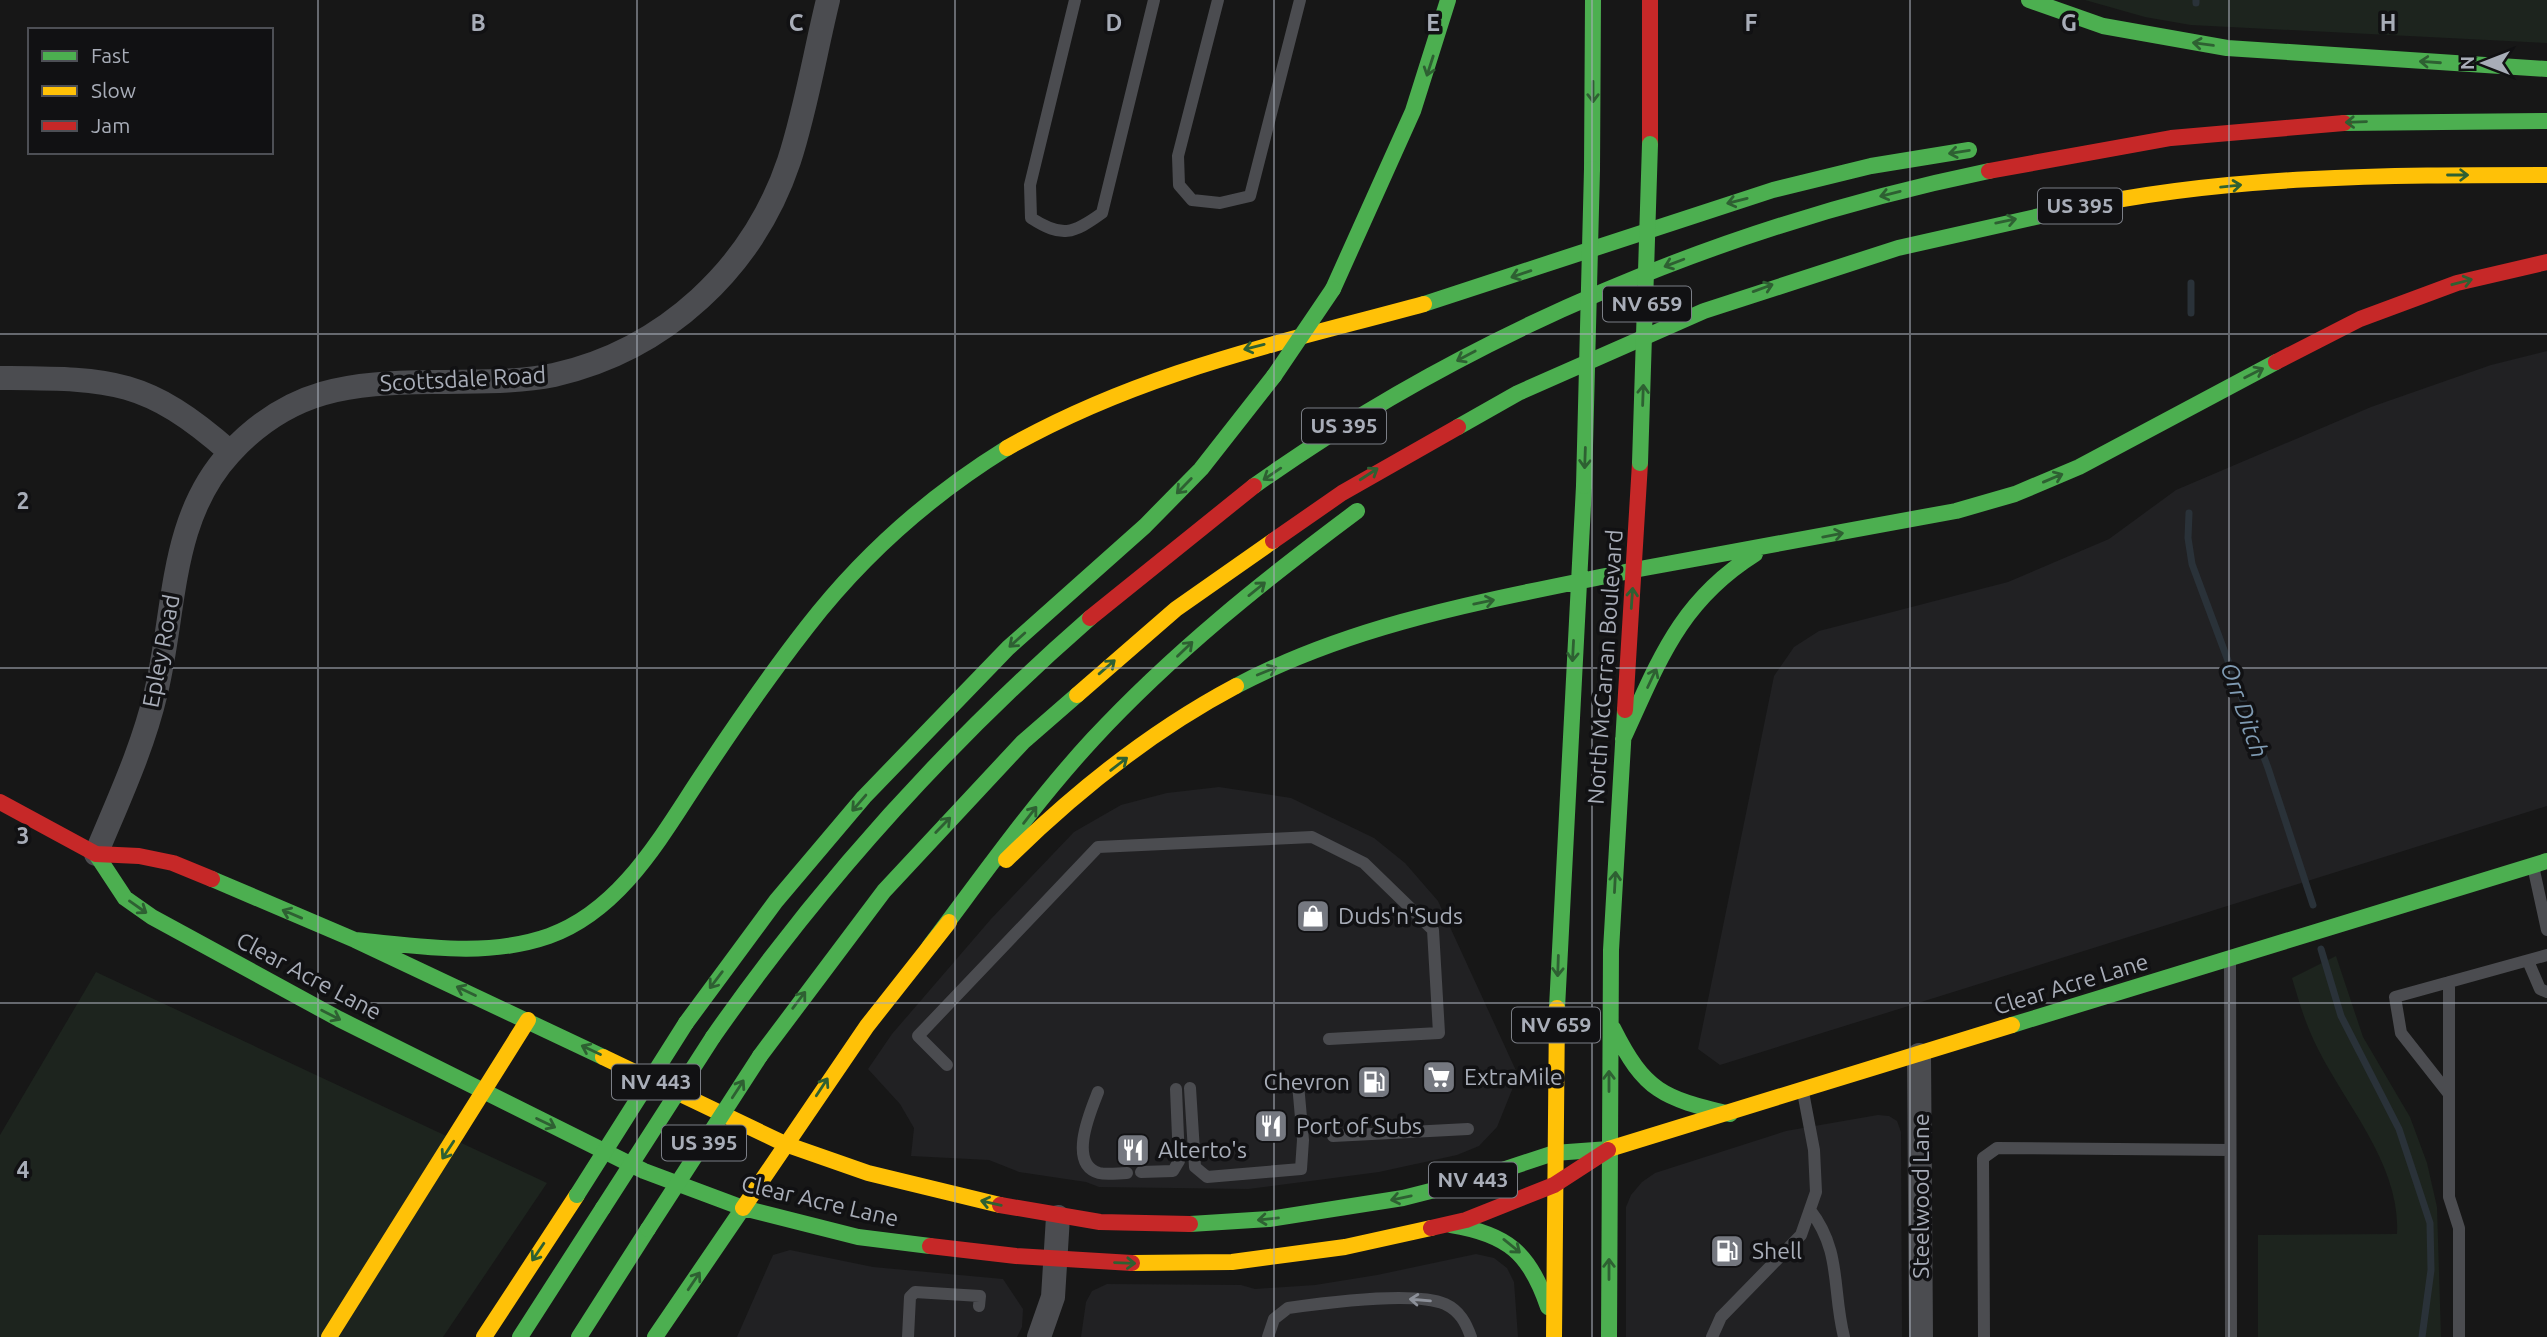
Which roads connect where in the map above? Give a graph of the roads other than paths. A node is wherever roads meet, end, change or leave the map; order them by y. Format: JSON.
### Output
{"nodes":[{"id":1,"x":828,"y":0,"type":"edge"},
{"id":2,"x":1075,"y":0,"type":"edge"},
{"id":3,"x":1154,"y":0,"type":"edge"},
{"id":4,"x":1218,"y":0,"type":"edge"},
{"id":5,"x":1300,"y":0,"type":"edge"},
{"id":6,"x":1448,"y":0,"type":"edge"},
{"id":7,"x":1593,"y":0,"type":"edge"},
{"id":8,"x":1650,"y":0,"type":"edge"},
{"id":9,"x":2029,"y":0,"type":"edge"},
{"id":10,"x":2547,"y":69,"type":"edge"},
{"id":11,"x":2547,"y":121,"type":"edge"},
{"id":12,"x":2173,"y":137,"type":"junction"},
{"id":13,"x":2034,"y":145,"type":"dead end"},
{"id":14,"x":1982,"y":149,"type":"dead end"},
{"id":15,"x":2547,"y":175,"type":"edge"},
{"id":16,"x":2547,"y":262,"type":"edge"},
{"id":17,"x":1631,"y":339,"type":"junction"},
{"id":18,"x":0,"y":378,"type":"edge"},
{"id":19,"x":230,"y":453,"type":"junction"},
{"id":20,"x":1406,"y":475,"type":"dead end"},
{"id":21,"x":1374,"y":498,"type":"dead end"},
{"id":22,"x":1766,"y":548,"type":"junction"},
{"id":23,"x":1634,"y":570,"type":"junction"},
{"id":24,"x":1577,"y":583,"type":"junction"},
{"id":25,"x":1623,"y":739,"type":"junction"},
{"id":26,"x":0,"y":802,"type":"edge"},
{"id":27,"x":96,"y":854,"type":"junction"},
{"id":28,"x":2540,"y":864,"type":"edge"},
{"id":29,"x":2547,"y":930,"type":"edge"},
{"id":30,"x":355,"y":940,"type":"junction"},
{"id":31,"x":929,"y":947,"type":"junction"},
{"id":32,"x":2547,"y":955,"type":"edge"},
{"id":33,"x":2230,"y":959,"type":"junction"},
{"id":34,"x":2528,"y":961,"type":"junction"},
{"id":35,"x":2449,"y":982,"type":"junction"},
{"id":36,"x":2547,"y":992,"type":"edge"},
{"id":37,"x":1609,"y":1019,"type":"junction"},
{"id":38,"x":528,"y":1020,"type":"junction"},
{"id":39,"x":1329,"y":1039,"type":"dead end"},
{"id":40,"x":1919,"y":1055,"type":"junction"},
{"id":41,"x":947,"y":1065,"type":"dead end"},
{"id":42,"x":1298,"y":1084,"type":"dead end"},
{"id":43,"x":1190,"y":1088,"type":"dead end"},
{"id":44,"x":1176,"y":1089,"type":"dead end"},
{"id":45,"x":1803,"y":1091,"type":"junction"},
{"id":46,"x":1098,"y":1092,"type":"dead end"},
{"id":47,"x":485,"y":1093,"type":"junction"},
{"id":48,"x":2449,"y":1094,"type":"junction"},
{"id":49,"x":1730,"y":1114,"type":"junction"},
{"id":50,"x":1468,"y":1129,"type":"dead end"},
{"id":51,"x":1333,"y":1136,"type":"dead end"},
{"id":52,"x":785,"y":1144,"type":"junction"},
{"id":53,"x":1609,"y":1149,"type":"junction"},
{"id":54,"x":2230,"y":1150,"type":"junction"},
{"id":55,"x":1554,"y":1153,"type":"junction"},
{"id":56,"x":1141,"y":1172,"type":"dead end"},
{"id":57,"x":1127,"y":1173,"type":"dead end"},
{"id":58,"x":1554,"y":1185,"type":"junction"},
{"id":59,"x":743,"y":1208,"type":"junction"},
{"id":60,"x":1810,"y":1210,"type":"junction"},
{"id":61,"x":1058,"y":1217,"type":"junction"},
{"id":62,"x":1449,"y":1225,"type":"junction"},
{"id":63,"x":1057,"y":1259,"type":"junction"},
{"id":64,"x":979,"y":1306,"type":"dead end"},
{"id":65,"x":1554,"y":1332,"type":"edge"},
{"id":66,"x":328,"y":1337,"type":"edge"},
{"id":67,"x":484,"y":1337,"type":"edge"},
{"id":68,"x":520,"y":1337,"type":"edge"},
{"id":69,"x":579,"y":1337,"type":"edge"},
{"id":70,"x":655,"y":1337,"type":"edge"},
{"id":71,"x":908,"y":1337,"type":"edge"},
{"id":72,"x":1039,"y":1337,"type":"edge"},
{"id":73,"x":1268,"y":1337,"type":"edge"},
{"id":74,"x":1471,"y":1337,"type":"edge"},
{"id":75,"x":1609,"y":1337,"type":"edge"},
{"id":76,"x":1712,"y":1337,"type":"edge"},
{"id":77,"x":1843,"y":1337,"type":"edge"},
{"id":78,"x":1921,"y":1337,"type":"edge"},
{"id":79,"x":1984,"y":1337,"type":"edge"},
{"id":80,"x":2231,"y":1337,"type":"edge"},
{"id":81,"x":2459,"y":1337,"type":"edge"}],
"edges":[{"from":1,"to":19,"type":"street","name":"Scottsdale Road"},
{"from":2,"to":3,"type":"lane"},
{"from":4,"to":5,"type":"lane"},
{"from":6,"to":67,"type":"main road","one_way":true,"bridge":true},
{"from":7,"to":24,"type":"main road","name":"North McCarran Boulevard","number":"NV 659","one_way":true,"bridge":true},
{"from":23,"to":8,"type":"main road","name":"North McCarran Boulevard","number":"NV 659","one_way":true,"bridge":true},
{"from":10,"to":9,"type":"main road","one_way":true},
{"from":11,"to":12,"type":"main road","number":"US 395","one_way":true},
{"from":12,"to":13,"type":"main road"},
{"from":12,"to":68,"type":"main road","number":"US 395","one_way":true,"bridge":true},
{"from":14,"to":30,"type":"main road","one_way":true},
{"from":17,"to":15,"type":"main road","number":"US 395","one_way":true},
{"from":22,"to":16,"type":"main road","one_way":true},
{"from":17,"to":20,"type":"main road"},
{"from":69,"to":17,"type":"main road","number":"US 395","one_way":true,"bridge":true},
{"from":18,"to":19,"type":"street"},
{"from":19,"to":27,"type":"street","name":"Epley Road"},
{"from":31,"to":21,"type":"main road","one_way":true},
{"from":22,"to":23,"type":"main road"},
{"from":25,"to":22,"type":"main road","one_way":true},
{"from":23,"to":24,"type":"main road"},
{"from":25,"to":23,"type":"main road","name":"North McCarran Boulevard","number":"NV 659","one_way":true},
{"from":31,"to":24,"type":"main road","one_way":true},
{"from":24,"to":55,"type":"main road","name":"North McCarran Boulevard","number":"NV 659","one_way":true},
{"from":37,"to":25,"type":"main road","name":"North McCarran Boulevard","number":"NV 659","one_way":true},
{"from":26,"to":27,"type":"main road","name":"Clear Acre Lane","number":"NV 443"},
{"from":30,"to":27,"type":"main road","name":"Clear Acre Lane","number":"NV 443","one_way":true},
{"from":27,"to":47,"type":"main road","name":"Clear Acre Lane","number":"NV 443","one_way":true},
{"from":28,"to":29,"type":"lane"},
{"from":28,"to":33,"type":"main road","name":"Clear Acre Lane"},
{"from":38,"to":30,"type":"main road","name":"Clear Acre Lane","number":"NV 443","one_way":true},
{"from":52,"to":31,"type":"main road","one_way":true},
{"from":32,"to":34,"type":"lane"},
{"from":33,"to":40,"type":"main road","name":"Clear Acre Lane"},
{"from":33,"to":54,"type":"lane"},
{"from":34,"to":35,"type":"lane"},
{"from":34,"to":36,"type":"lane"},
{"from":35,"to":48,"type":"lane"},
{"from":35,"to":48,"type":"lane"},
{"from":37,"to":49,"type":"main road"},
{"from":53,"to":37,"type":"main road","name":"North McCarran Boulevard","number":"NV 659","one_way":true},
{"from":38,"to":47,"type":"main road"},
{"from":52,"to":38,"type":"main road","name":"Clear Acre Lane","number":"NV 443","one_way":true},
{"from":39,"to":41,"type":"lane"},
{"from":40,"to":45,"type":"main road","name":"Clear Acre Lane"},
{"from":40,"to":78,"type":"street","name":"Steelwood Lane"},
{"from":42,"to":43,"type":"lane"},
{"from":44,"to":56,"type":"lane"},
{"from":45,"to":49,"type":"main road","name":"Clear Acre Lane"},
{"from":45,"to":60,"type":"lane"},
{"from":46,"to":57,"type":"lane"},
{"from":47,"to":59,"type":"main road","name":"Clear Acre Lane","number":"NV 443","one_way":true},
{"from":47,"to":66,"type":"main road","one_way":true},
{"from":48,"to":81,"type":"lane"},
{"from":49,"to":53,"type":"main road","name":"Clear Acre Lane"},
{"from":50,"to":51,"type":"lane"},
{"from":52,"to":59,"type":"main road"},
{"from":61,"to":52,"type":"main road","name":"Clear Acre Lane","number":"NV 443","one_way":true},
{"from":53,"to":55,"type":"main road","name":"Clear Acre Lane","number":"NV 443"},
{"from":53,"to":58,"type":"main road","name":"Clear Acre Lane","number":"NV 443"},
{"from":75,"to":53,"type":"main road","name":"North McCarran Boulevard","number":"NV 659","one_way":true},
{"from":54,"to":79,"type":"lane"},
{"from":54,"to":80,"type":"lane"},
{"from":55,"to":58,"type":"main road","name":"North McCarran Boulevard","number":"NV 659"},
{"from":55,"to":61,"type":"main road","name":"Clear Acre Lane","number":"NV 443","one_way":true},
{"from":58,"to":62,"type":"main road","name":"Clear Acre Lane","number":"NV 443"},
{"from":58,"to":65,"type":"main road","name":"North McCarran Boulevard","number":"NV 659"},
{"from":59,"to":63,"type":"main road","name":"Clear Acre Lane","number":"NV 443"},
{"from":70,"to":59,"type":"main road","one_way":true},
{"from":60,"to":76,"type":"lane"},
{"from":60,"to":77,"type":"lane"},
{"from":61,"to":63,"type":"street"},
{"from":63,"to":62,"type":"main road","name":"Clear Acre Lane","number":"NV 443","one_way":true},
{"from":62,"to":65,"type":"main road","one_way":true},
{"from":63,"to":72,"type":"street"},
{"from":64,"to":71,"type":"lane"},
{"from":74,"to":73,"type":"lane","one_way":true}]}
